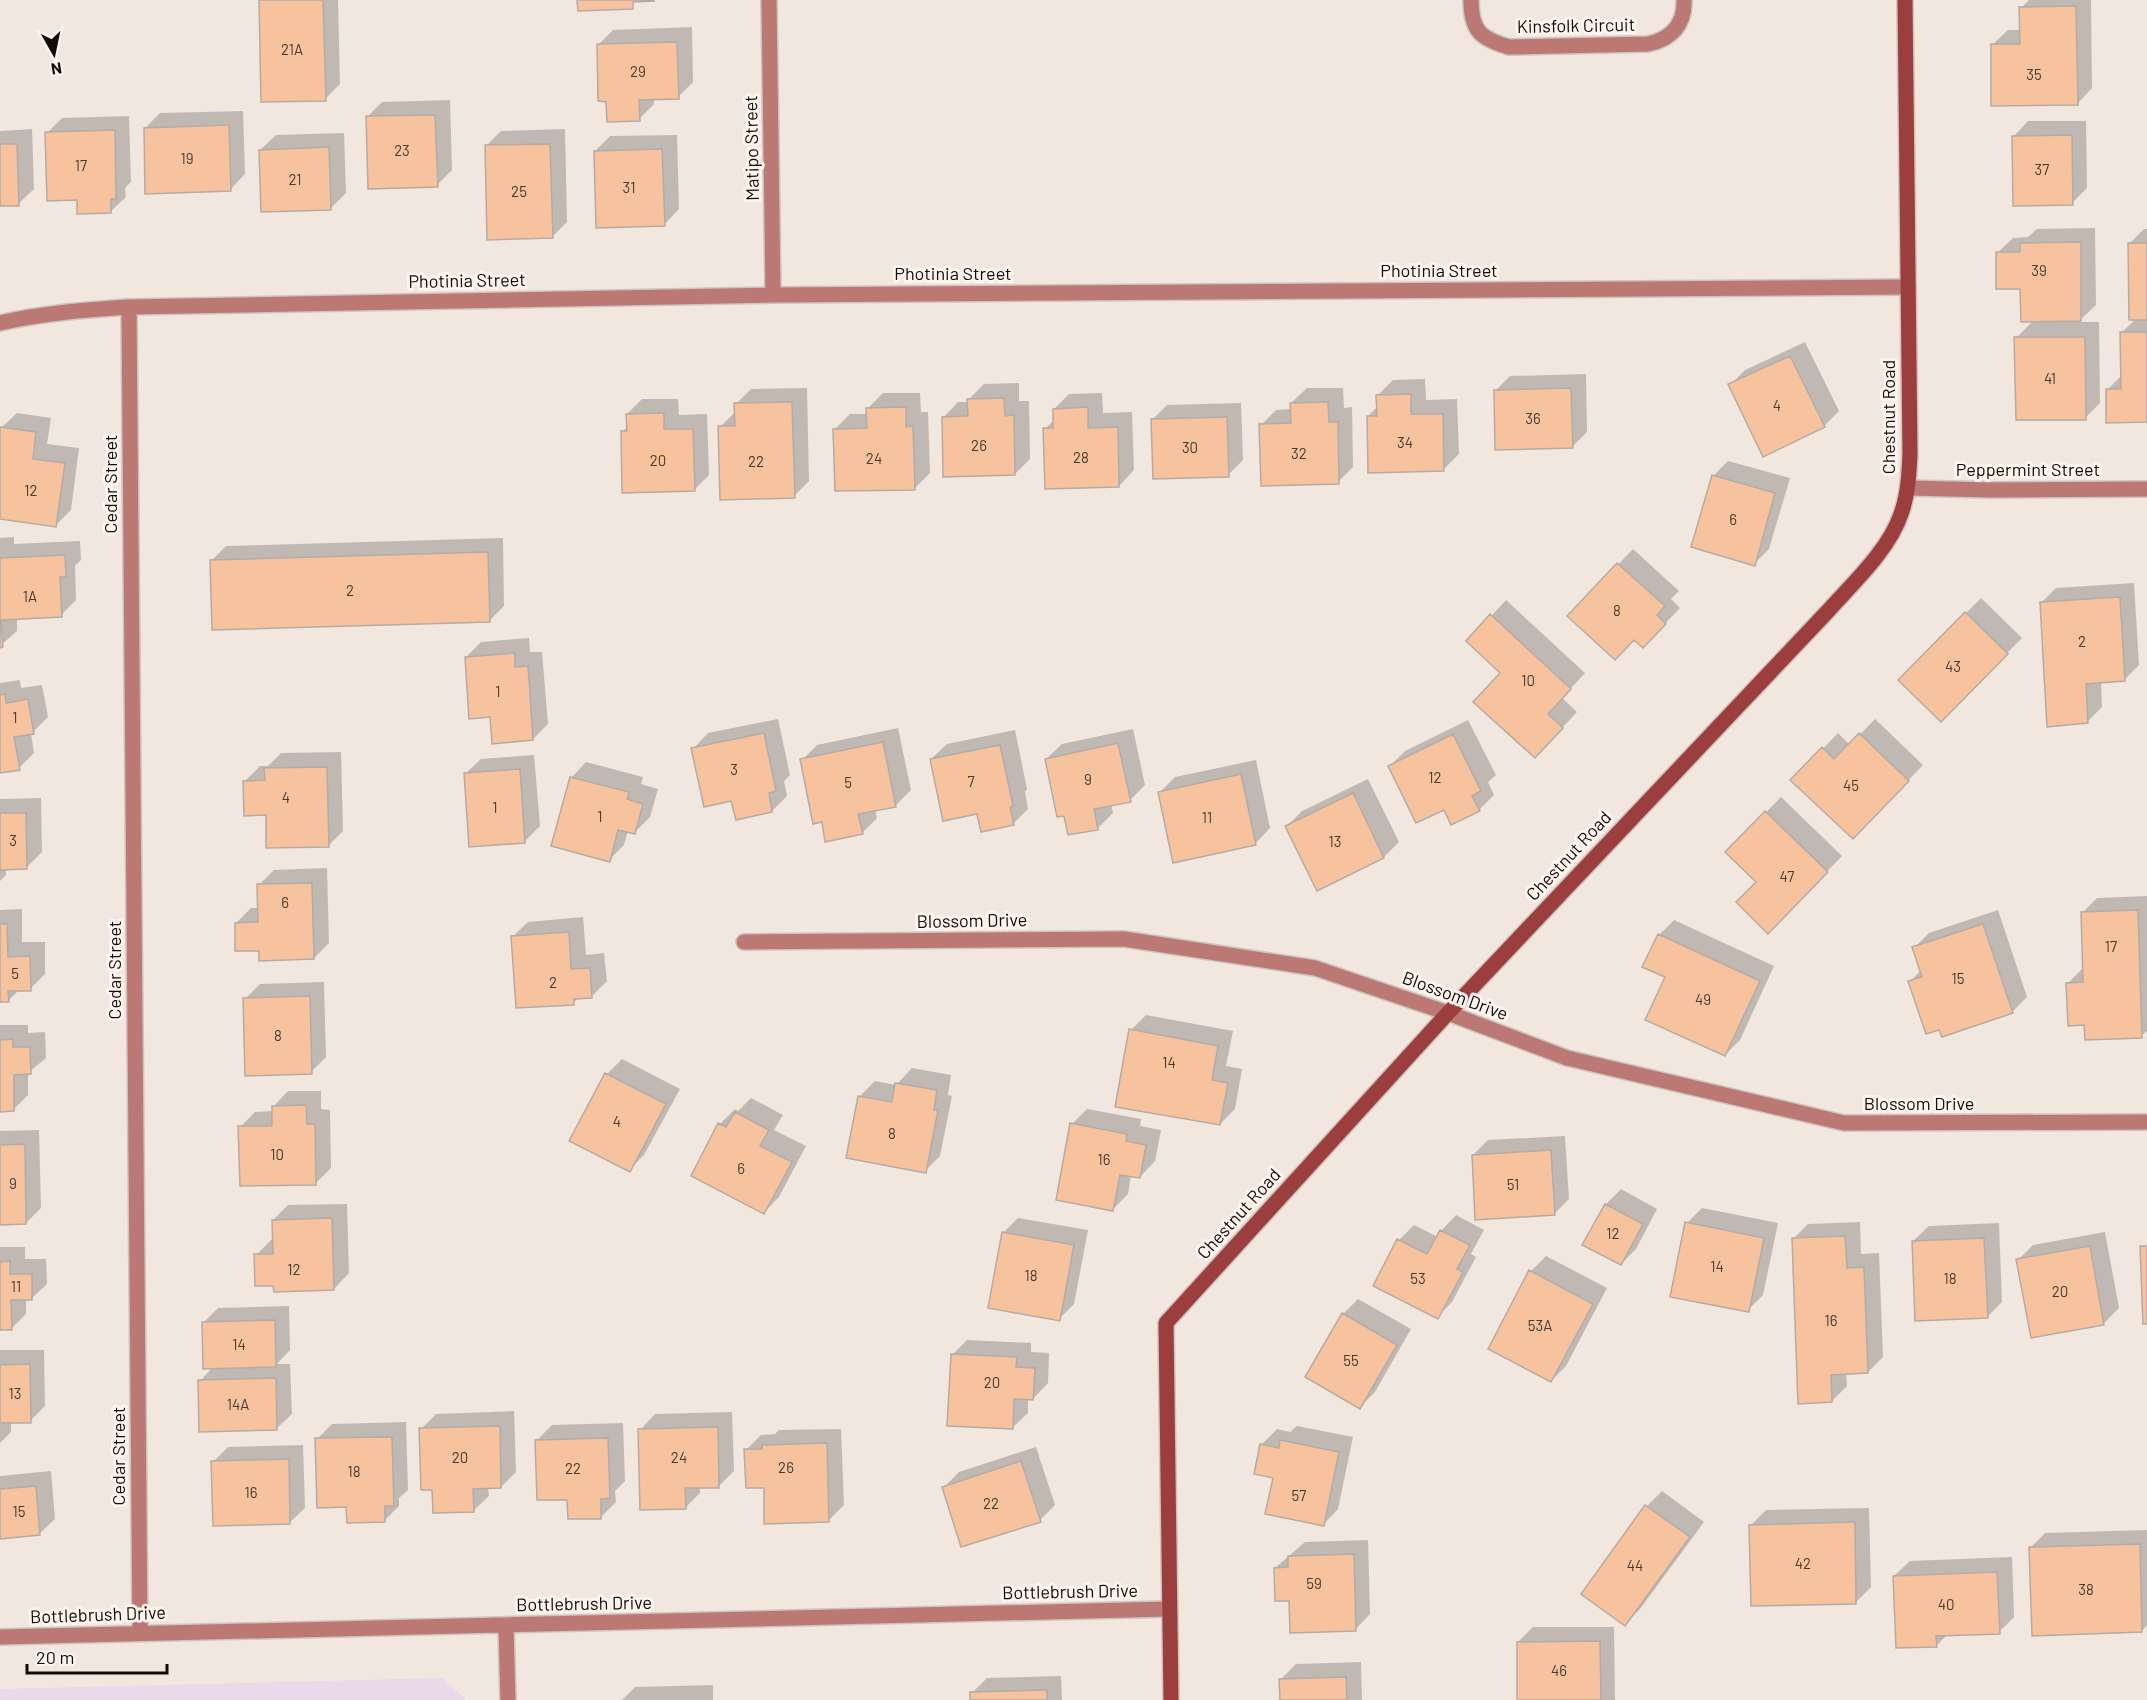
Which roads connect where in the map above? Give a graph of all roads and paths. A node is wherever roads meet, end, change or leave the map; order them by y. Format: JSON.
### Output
{"nodes":[{"id":1,"x":769,"y":0,"type":"edge"},
{"id":2,"x":1471,"y":0,"type":"edge"},
{"id":3,"x":1684,"y":0,"type":"edge"},
{"id":4,"x":1905,"y":0,"type":"edge"},
{"id":5,"x":1908,"y":287,"type":"junction"},
{"id":6,"x":773,"y":295,"type":"junction"},
{"id":7,"x":129,"y":307,"type":"junction"},
{"id":8,"x":0,"y":322,"type":"edge"},
{"id":9,"x":1908,"y":488,"type":"junction"},
{"id":10,"x":2147,"y":489,"type":"edge"},
{"id":11,"x":744,"y":942,"type":"dead end"},
{"id":12,"x":1448,"y":1013,"type":"junction"},
{"id":13,"x":2147,"y":1122,"type":"edge"},
{"id":14,"x":1170,"y":1609,"type":"junction"},
{"id":15,"x":506,"y":1626,"type":"junction"},
{"id":16,"x":140,"y":1633,"type":"junction"},
{"id":17,"x":0,"y":1637,"type":"edge"},
{"id":18,"x":508,"y":1700,"type":"edge"},
{"id":19,"x":1171,"y":1700,"type":"edge"}],
"edges":[{"from":1,"to":6,"type":"street","name":"Matipo Street"},
{"from":2,"to":3,"type":"street","name":"Kinsfolk Circuit"},
{"from":4,"to":5,"type":"street","name":"Chestnut Road"},
{"from":5,"to":6,"type":"street","name":"Photinia Street"},
{"from":5,"to":9,"type":"street","name":"Chestnut Road"},
{"from":6,"to":7,"type":"street","name":"Photinia Street"},
{"from":7,"to":8,"type":"street","name":"Photinia Street"},
{"from":7,"to":16,"type":"street","name":"Cedar Street"},
{"from":9,"to":10,"type":"street","name":"Peppermint Street"},
{"from":9,"to":12,"type":"street","name":"Chestnut Road"},
{"from":11,"to":12,"type":"street","name":"Blossom Drive"},
{"from":12,"to":13,"type":"street","name":"Blossom Drive"},
{"from":12,"to":14,"type":"street","name":"Chestnut Road"},
{"from":14,"to":15,"type":"street","name":"Bottlebrush Drive"},
{"from":14,"to":19,"type":"street","name":"Chestnut Road"},
{"from":15,"to":16,"type":"street","name":"Bottlebrush Drive"},
{"from":15,"to":18,"type":"street"},
{"from":16,"to":17,"type":"street","name":"Bottlebrush Drive"}]}
